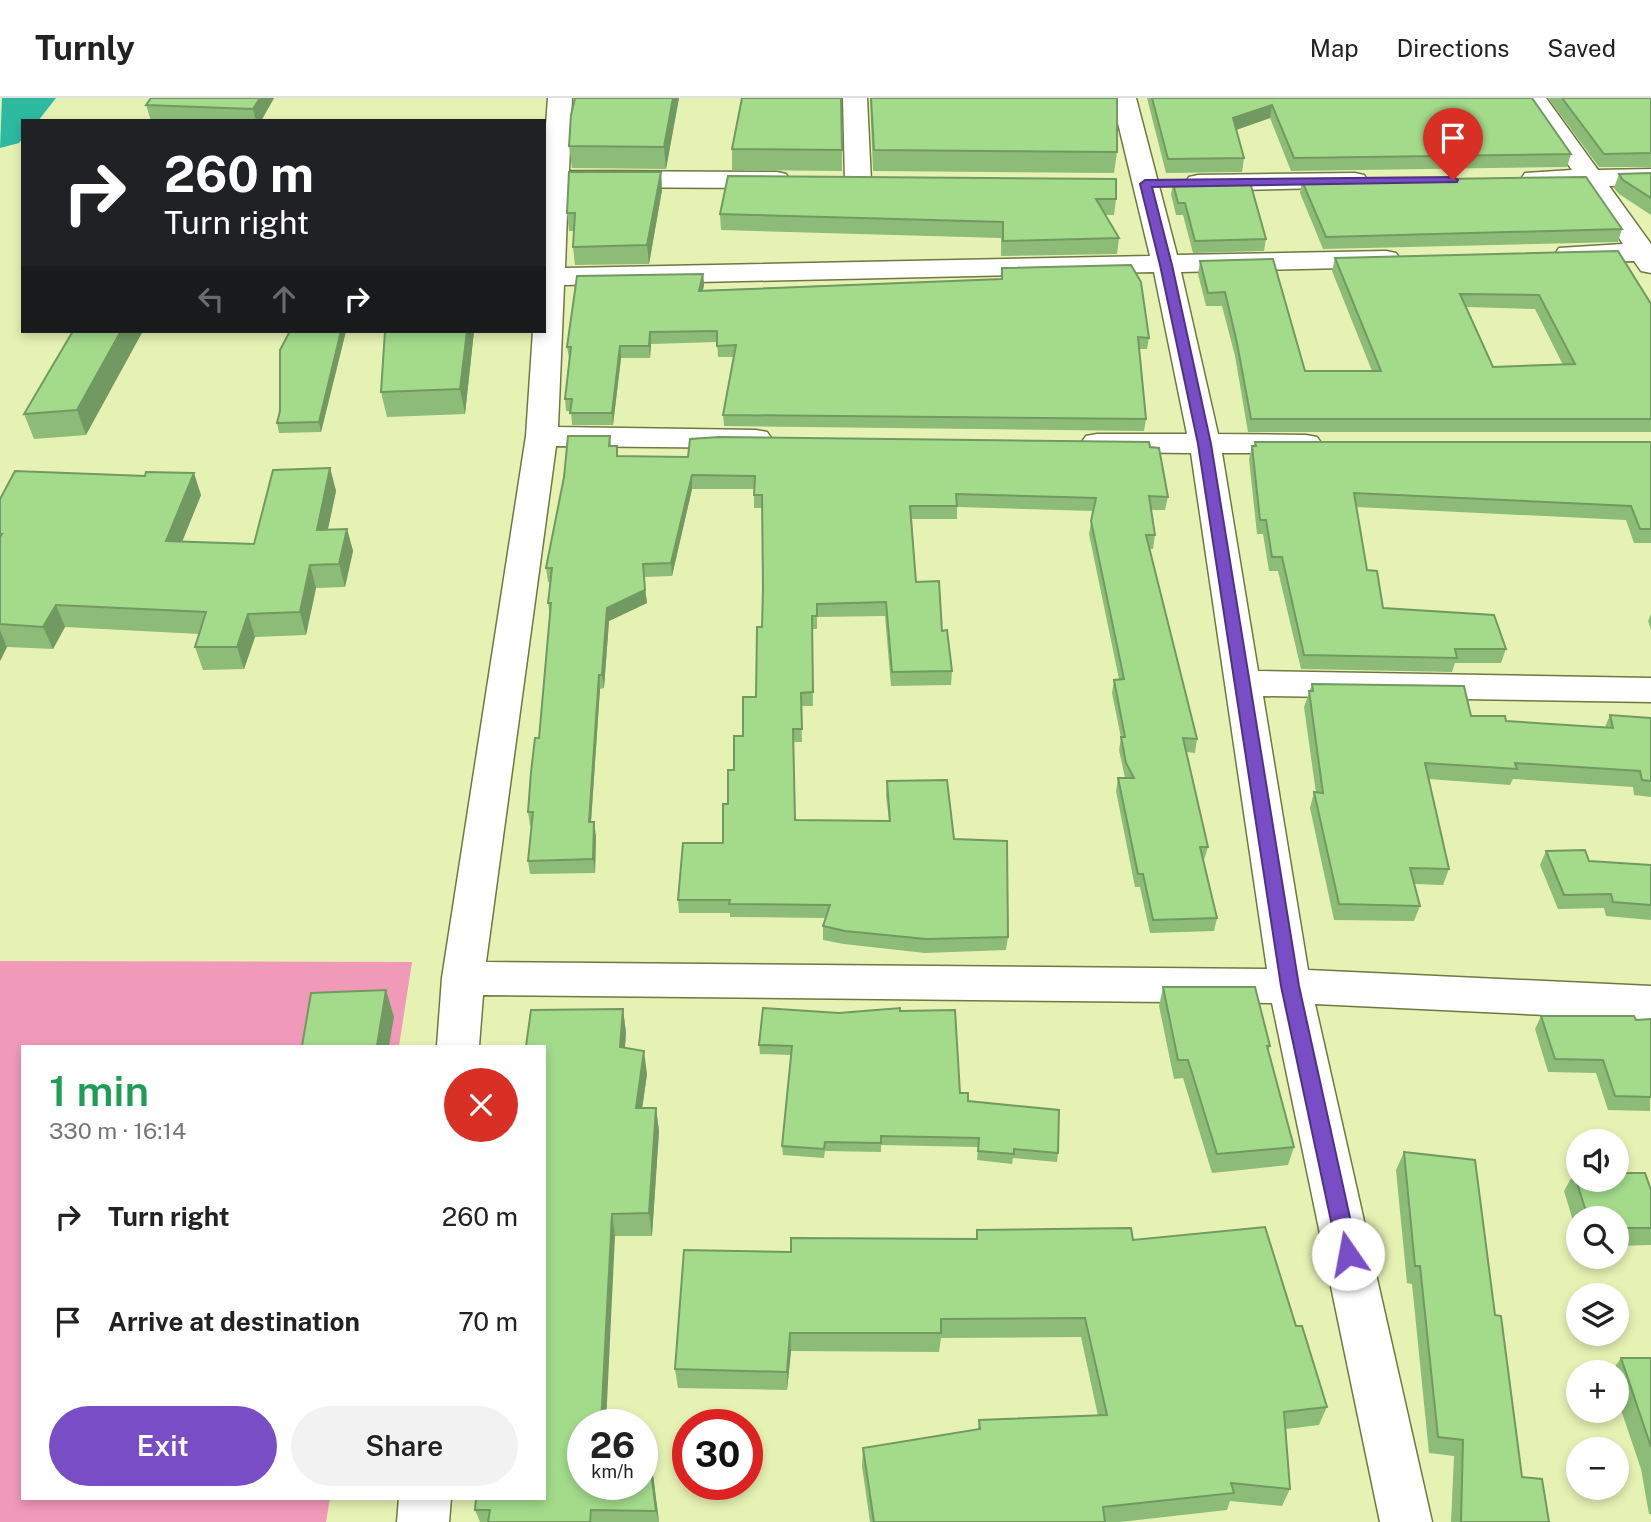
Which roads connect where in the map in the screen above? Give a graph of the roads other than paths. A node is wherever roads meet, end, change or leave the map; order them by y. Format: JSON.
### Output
{"nodes":[{"id":1,"x":560,"y":98,"type":"edge"},
{"id":2,"x":855,"y":98,"type":"edge"},
{"id":3,"x":1124,"y":98,"type":"edge"},
{"id":4,"x":1533,"y":98,"type":"edge"},
{"id":5,"x":1651,"y":177,"type":"edge"},
{"id":6,"x":1592,"y":178,"type":"junction"},
{"id":7,"x":555,"y":179,"type":"junction"},
{"id":8,"x":1509,"y":179,"type":"edge"},
{"id":9,"x":803,"y":180,"type":"edge"},
{"id":10,"x":830,"y":180,"type":"edge"},
{"id":11,"x":858,"y":181,"type":"junction"},
{"id":12,"x":885,"y":181,"type":"edge"},
{"id":13,"x":1383,"y":181,"type":"edge"},
{"id":14,"x":1132,"y":183,"type":"junction"},
{"id":15,"x":1544,"y":255,"type":"edge"},
{"id":16,"x":1648,"y":256,"type":"edge"},
{"id":17,"x":1418,"y":258,"type":"edge"},
{"id":18,"x":1166,"y":265,"type":"junction"},
{"id":19,"x":551,"y":277,"type":"junction"},
{"id":20,"x":542,"y":436,"type":"junction"},
{"id":21,"x":791,"y":439,"type":"edge"},
{"id":22,"x":1067,"y":443,"type":"edge"},
{"id":23,"x":1205,"y":444,"type":"junction"},
{"id":24,"x":1330,"y":444,"type":"edge"},
{"id":25,"x":1243,"y":683,"type":"junction"},
{"id":26,"x":1651,"y":690,"type":"edge"},
{"id":27,"x":463,"y":978,"type":"junction"},
{"id":28,"x":1290,"y":986,"type":"junction"},
{"id":29,"x":1651,"y":1003,"type":"edge"},
{"id":30,"x":458,"y":1045,"type":"edge"},
{"id":31,"x":425,"y":1500,"type":"edge"},
{"id":32,"x":423,"y":1522,"type":"edge"},
{"id":33,"x":1406,"y":1522,"type":"edge"}],
"edges":[{"from":1,"to":7,"type":"street"},
{"from":2,"to":11,"type":"street"},
{"from":3,"to":14,"type":"street"},
{"from":4,"to":6,"type":"street"},
{"from":5,"to":6,"type":"street"},
{"from":6,"to":8,"type":"street"},
{"from":6,"to":16,"type":"street"},
{"from":7,"to":9,"type":"street"},
{"from":7,"to":19,"type":"street"},
{"from":10,"to":11,"type":"street"},
{"from":11,"to":12,"type":"street"},
{"from":13,"to":14,"type":"street"},
{"from":14,"to":18,"type":"street"},
{"from":15,"to":16,"type":"street"},
{"from":17,"to":18,"type":"street"},
{"from":18,"to":19,"type":"street"},
{"from":18,"to":23,"type":"street"},
{"from":19,"to":20,"type":"street"},
{"from":20,"to":21,"type":"street"},
{"from":20,"to":27,"type":"street"},
{"from":22,"to":23,"type":"street"},
{"from":23,"to":24,"type":"street"},
{"from":23,"to":25,"type":"street"},
{"from":25,"to":26,"type":"street"},
{"from":25,"to":28,"type":"street"},
{"from":27,"to":28,"type":"street"},
{"from":27,"to":30,"type":"street"},
{"from":28,"to":29,"type":"street"},
{"from":28,"to":33,"type":"street"},
{"from":31,"to":32,"type":"street"}]}
